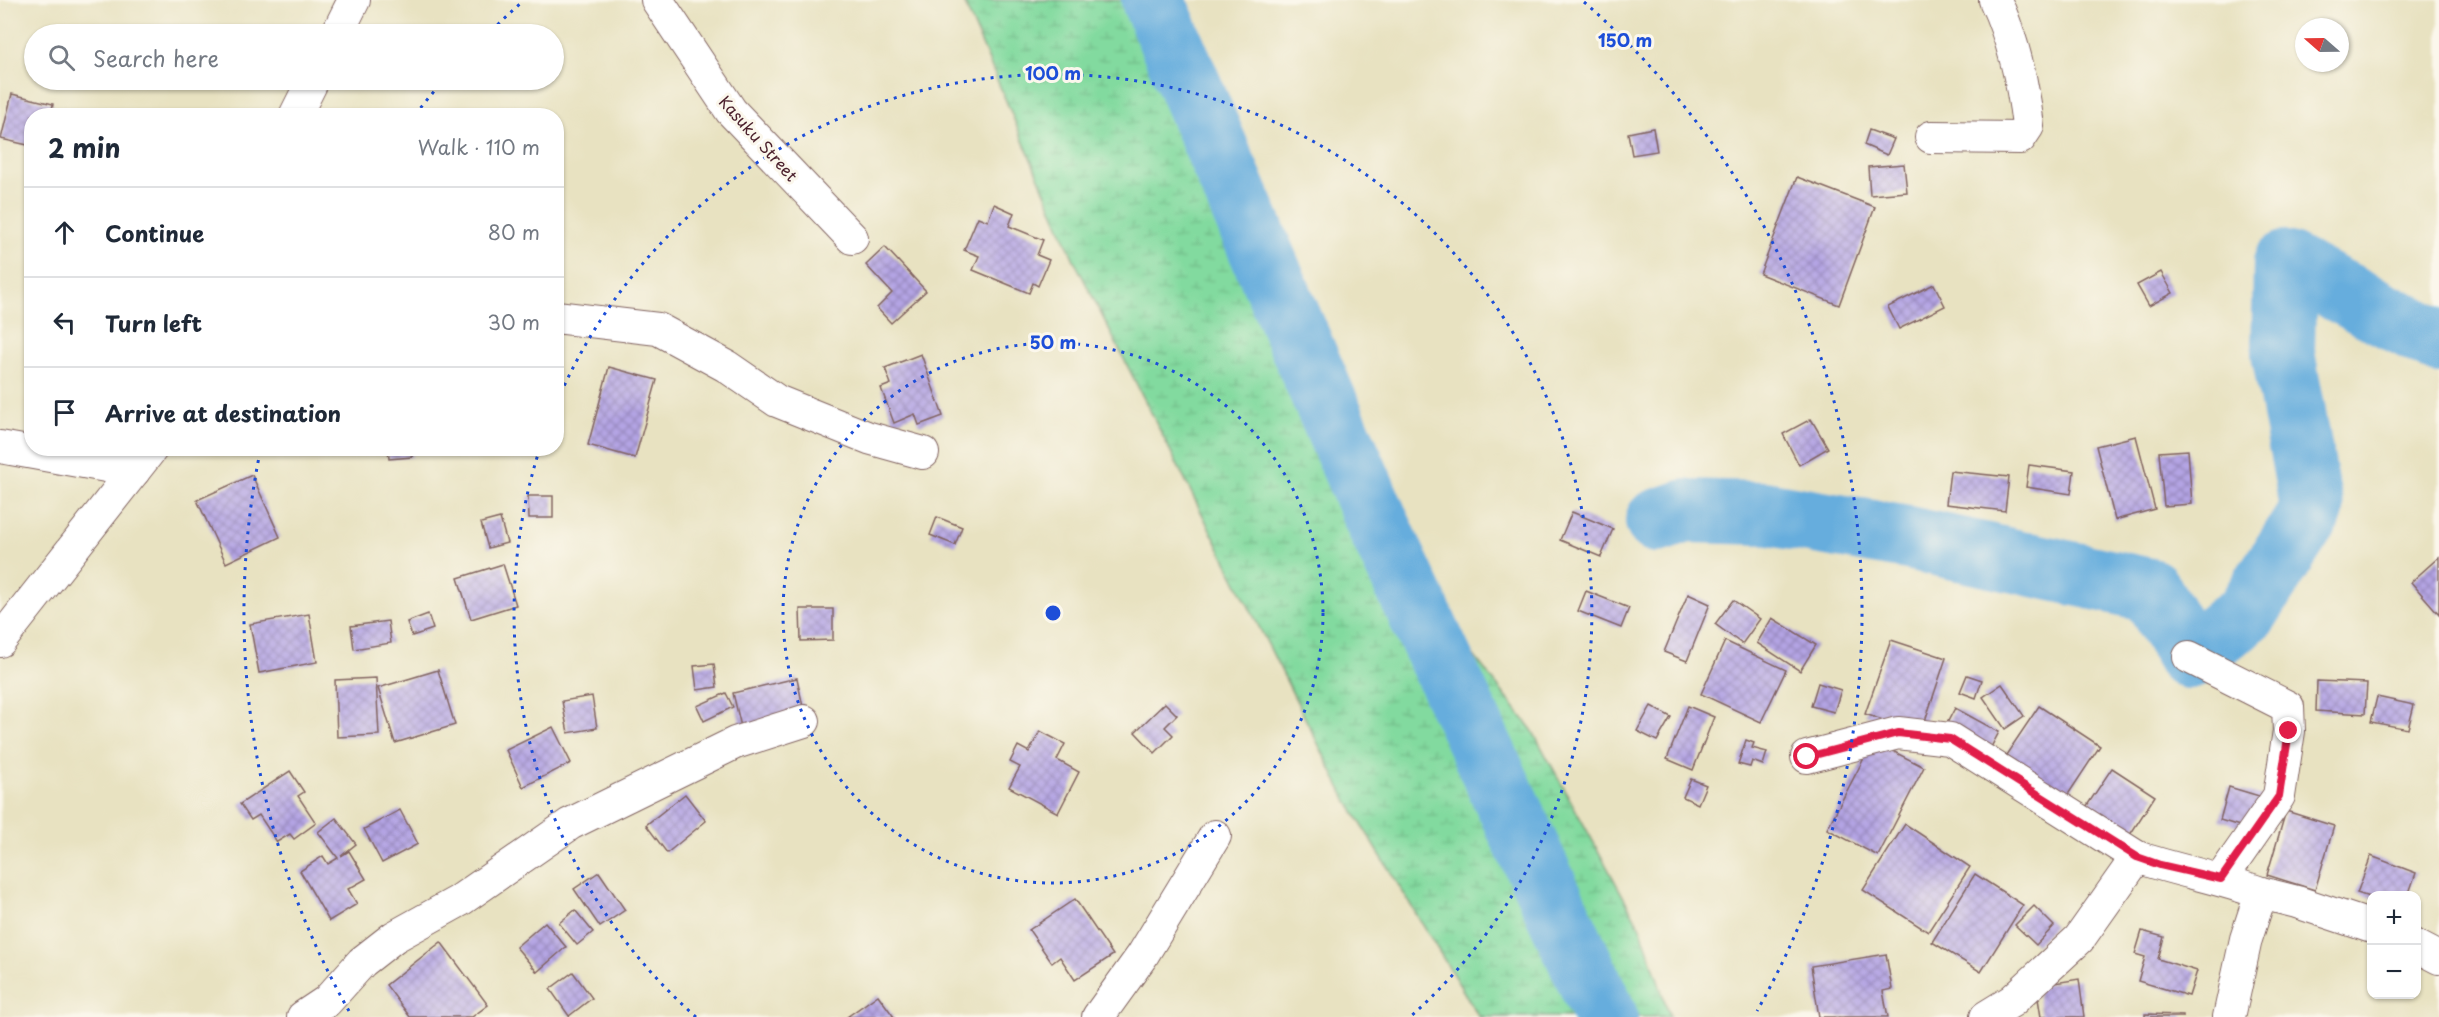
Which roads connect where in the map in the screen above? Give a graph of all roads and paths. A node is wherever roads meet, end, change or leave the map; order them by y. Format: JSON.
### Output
{"nodes":[{"id":1,"x":354,"y":0,"type":"edge"},
{"id":2,"x":657,"y":0,"type":"edge"},
{"id":3,"x":1995,"y":0,"type":"edge"},
{"id":4,"x":342,"y":24,"type":"edge"},
{"id":5,"x":309,"y":90,"type":"edge"},
{"id":6,"x":299,"y":108,"type":"edge"},
{"id":7,"x":1931,"y":137,"type":"dead end"},
{"id":8,"x":852,"y":238,"type":"dead end"},
{"id":9,"x":564,"y":318,"type":"edge"},
{"id":10,"x":0,"y":447,"type":"edge"},
{"id":11,"x":24,"y":449,"type":"edge"},
{"id":12,"x":923,"y":453,"type":"dead end"},
{"id":13,"x":99,"y":456,"type":"edge"},
{"id":14,"x":143,"y":460,"type":"edge"},
{"id":15,"x":0,"y":641,"type":"edge"},
{"id":16,"x":2189,"y":657,"type":"dead end"},
{"id":17,"x":804,"y":721,"type":"dead end"},
{"id":18,"x":1807,"y":757,"type":"dead end"},
{"id":19,"x":1215,"y":836,"type":"dead end"},
{"id":20,"x":2137,"y":857,"type":"junction"},
{"id":21,"x":2221,"y":879,"type":"junction"},
{"id":22,"x":2260,"y":893,"type":"junction"},
{"id":23,"x":2367,"y":925,"type":"edge"},
{"id":24,"x":2421,"y":949,"type":"edge"},
{"id":25,"x":2439,"y":958,"type":"edge"},
{"id":26,"x":323,"y":1012,"type":"edge"},
{"id":27,"x":1098,"y":1017,"type":"edge"},
{"id":28,"x":1986,"y":1017,"type":"edge"},
{"id":29,"x":2229,"y":1017,"type":"edge"}],
"edges":[{"from":1,"to":4,"type":"street"},
{"from":2,"to":8,"type":"street","name":"Kasuku Street"},
{"from":3,"to":7,"type":"street"},
{"from":5,"to":6,"type":"street"},
{"from":9,"to":12,"type":"street"},
{"from":10,"to":11,"type":"street"},
{"from":13,"to":14,"type":"street"},
{"from":14,"to":15,"type":"street"},
{"from":16,"to":21,"type":"street"},
{"from":17,"to":26,"type":"street"},
{"from":18,"to":20,"type":"street"},
{"from":19,"to":27,"type":"street"},
{"from":20,"to":21,"type":"street"},
{"from":20,"to":28,"type":"street"},
{"from":21,"to":22,"type":"street"},
{"from":22,"to":23,"type":"street"},
{"from":22,"to":29,"type":"street"},
{"from":24,"to":25,"type":"street"}]}
